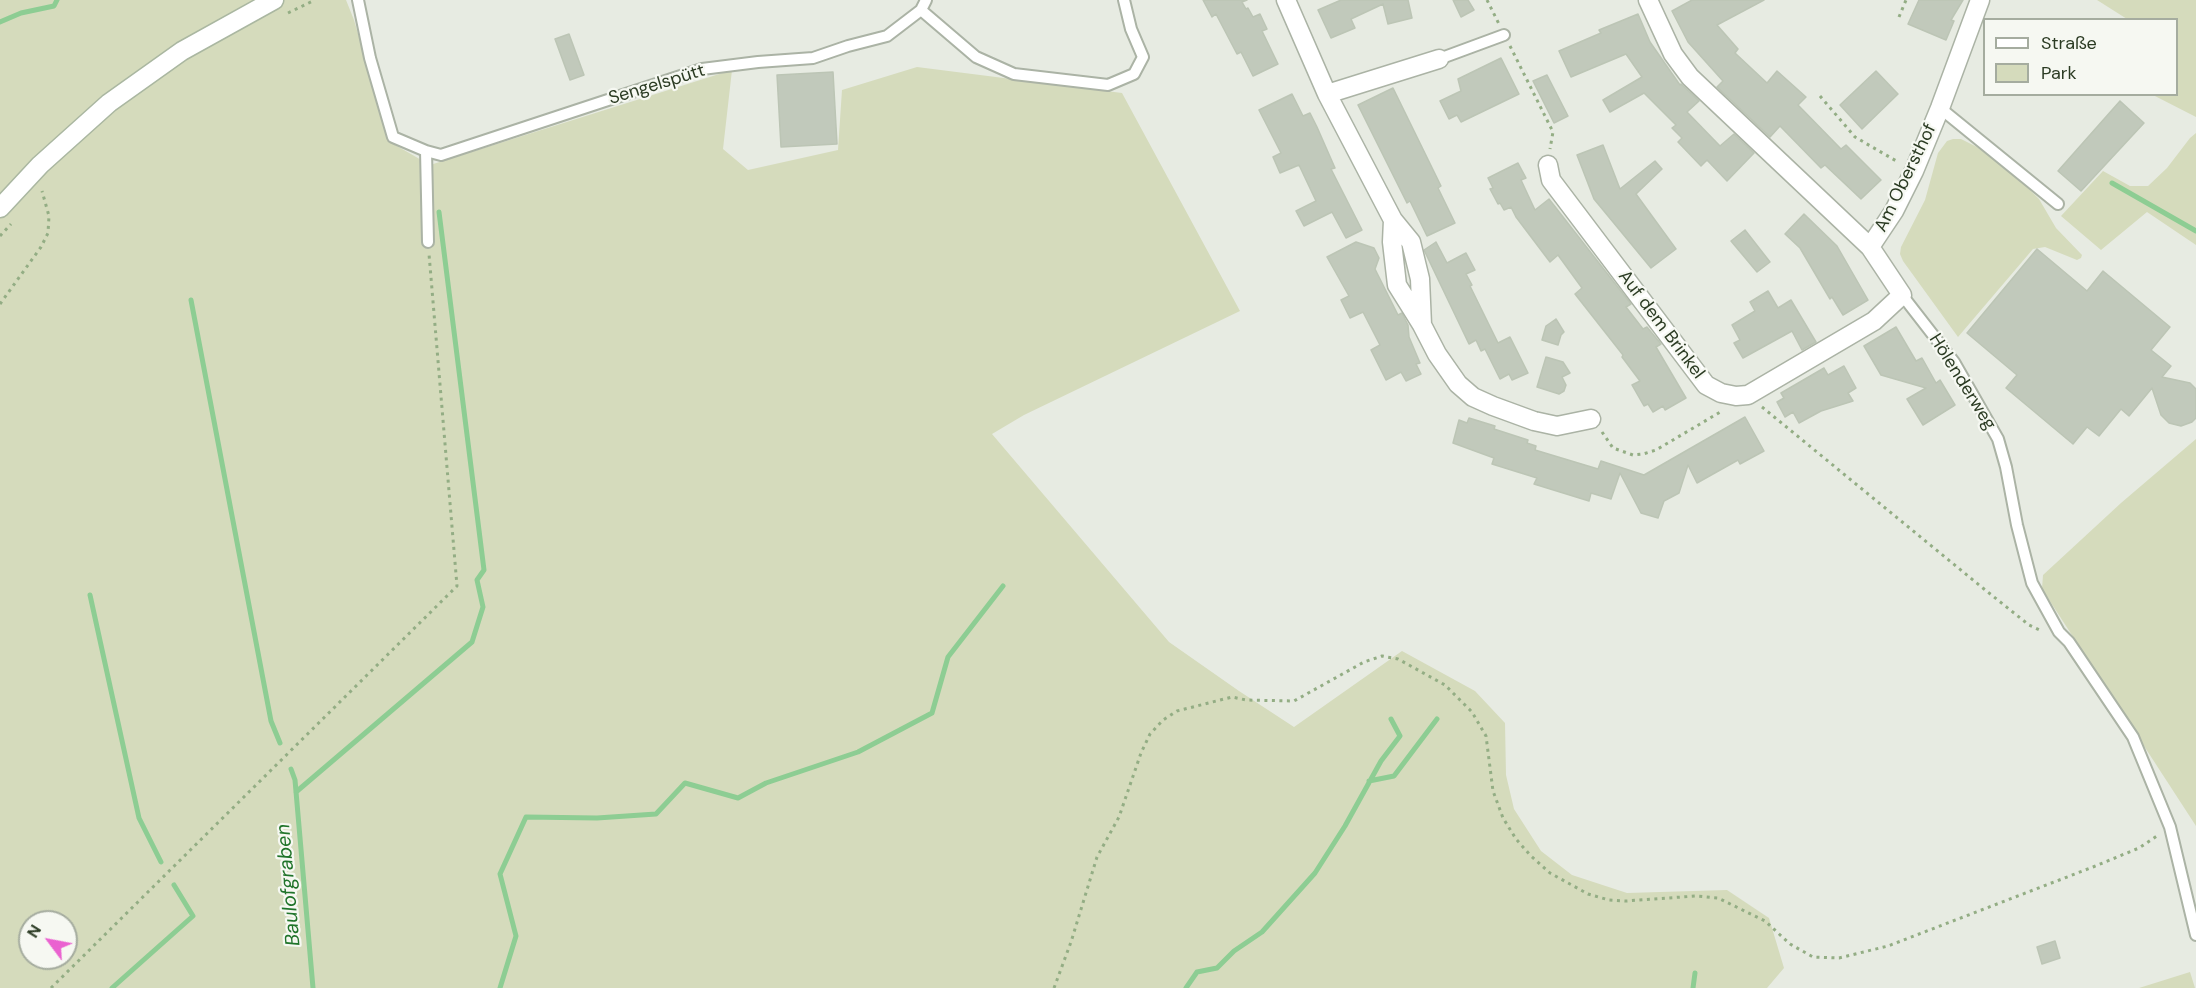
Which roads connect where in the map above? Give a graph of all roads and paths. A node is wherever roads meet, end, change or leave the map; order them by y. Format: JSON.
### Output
{"nodes":[{"id":1,"x":315,"y":0,"type":"edge"},
{"id":2,"x":358,"y":0,"type":"edge"},
{"id":3,"x":1124,"y":0,"type":"edge"},
{"id":4,"x":1286,"y":0,"type":"edge"},
{"id":5,"x":1487,"y":0,"type":"edge"},
{"id":6,"x":1906,"y":0,"type":"edge"},
{"id":7,"x":1980,"y":0,"type":"edge"},
{"id":8,"x":1650,"y":1,"type":"edge"},
{"id":9,"x":923,"y":5,"type":"edge"},
{"id":10,"x":279,"y":7,"type":"edge"},
{"id":11,"x":1899,"y":17,"type":"dead end"},
{"id":12,"x":1504,"y":35,"type":"junction"},
{"id":13,"x":1439,"y":59,"type":"joint"},
{"id":14,"x":1328,"y":94,"type":"junction"},
{"id":15,"x":1820,"y":96,"type":"dead end"},
{"id":16,"x":1940,"y":108,"type":"junction"},
{"id":17,"x":426,"y":151,"type":"junction"},
{"id":18,"x":1548,"y":165,"type":"joint"},
{"id":19,"x":1914,"y":171,"type":"junction"},
{"id":20,"x":34,"y":197,"type":"dead end"},
{"id":21,"x":2058,"y":204,"type":"dead end"},
{"id":22,"x":0,"y":208,"type":"edge"},
{"id":23,"x":13,"y":221,"type":"dead end"},
{"id":24,"x":0,"y":236,"type":"edge"},
{"id":25,"x":428,"y":242,"type":"joint"},
{"id":26,"x":1870,"y":247,"type":"junction"},
{"id":27,"x":1902,"y":295,"type":"junction"},
{"id":28,"x":0,"y":304,"type":"edge"},
{"id":29,"x":1748,"y":395,"type":"junction"},
{"id":30,"x":1723,"y":411,"type":"dead end"},
{"id":31,"x":1591,"y":419,"type":"joint"},
{"id":32,"x":2058,"y":632,"type":"junction"},
{"id":33,"x":2169,"y":827,"type":"junction"},
{"id":34,"x":2196,"y":935,"type":"edge"},
{"id":35,"x":51,"y":988,"type":"edge"},
{"id":36,"x":1054,"y":988,"type":"edge"}],
"edges":[{"from":1,"to":10,"type":"path"},
{"from":2,"to":17,"type":"lane","name":"Sengelspütt"},
{"from":3,"to":9,"type":"lane","name":"Sengelspütt"},
{"from":4,"to":14,"type":"street"},
{"from":5,"to":12,"type":"path"},
{"from":6,"to":11,"type":"path"},
{"from":7,"to":16,"type":"street","name":"Am Obersthof"},
{"from":8,"to":26,"type":"street","name":"Hölenderweg"},
{"from":9,"to":17,"type":"lane","name":"Sengelspütt"},
{"from":10,"to":22,"type":"street"},
{"from":12,"to":13,"type":"lane"},
{"from":12,"to":18,"type":"path"},
{"from":13,"to":14,"type":"street"},
{"from":14,"to":31,"type":"street"},
{"from":15,"to":19,"type":"path"},
{"from":16,"to":19,"type":"street","name":"Am Obersthof"},
{"from":16,"to":21,"type":"lane","name":"Am Obersthof"},
{"from":17,"to":25,"type":"lane"},
{"from":18,"to":29,"type":"street","name":"Auf dem Brinkel"},
{"from":19,"to":26,"type":"street","name":"Am Obersthof"},
{"from":20,"to":28,"type":"path"},
{"from":23,"to":24,"type":"path"},
{"from":25,"to":35,"type":"path"},
{"from":26,"to":27,"type":"street","name":"Hölenderweg"},
{"from":27,"to":29,"type":"street"},
{"from":27,"to":32,"type":"lane","name":"Hölenderweg"},
{"from":29,"to":32,"type":"path"},
{"from":30,"to":31,"type":"path"},
{"from":32,"to":33,"type":"lane","name":"Hölenderweg"},
{"from":33,"to":34,"type":"lane","name":"Hölenderweg"},
{"from":33,"to":36,"type":"path"}]}
